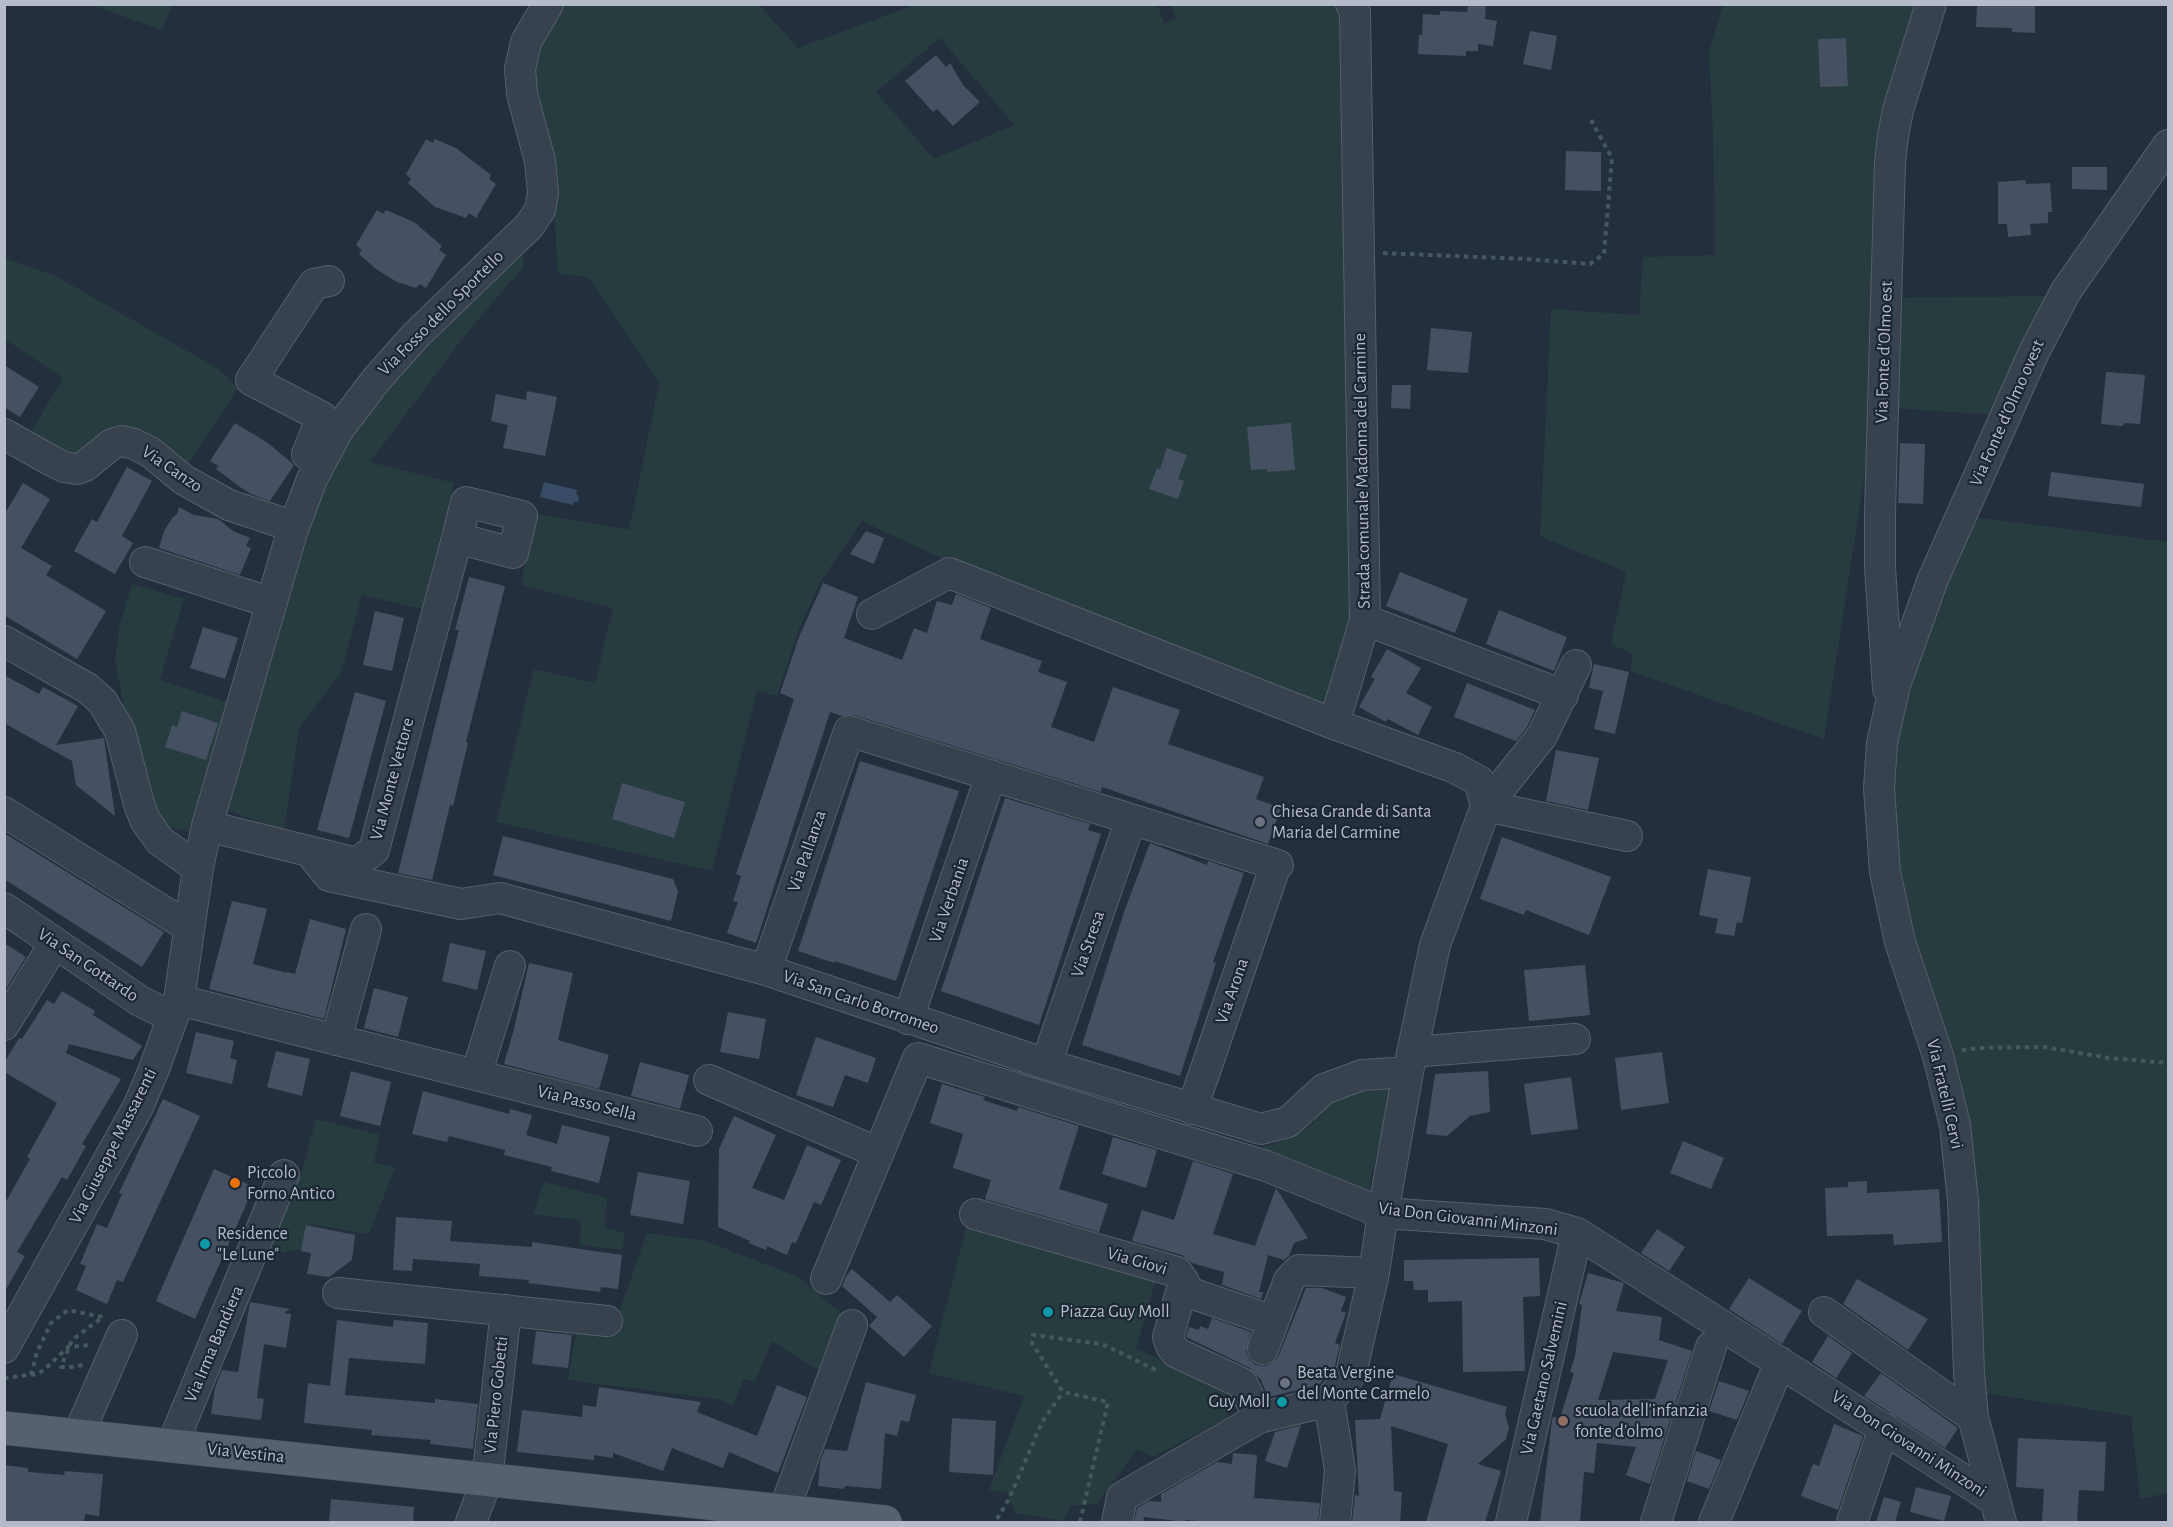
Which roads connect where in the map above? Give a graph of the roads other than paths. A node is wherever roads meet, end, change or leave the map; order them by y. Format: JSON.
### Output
{"nodes":[{"id":1,"x":548,"y":4,"type":"edge"},
{"id":2,"x":1351,"y":4,"type":"edge"},
{"id":3,"x":1931,"y":4,"type":"edge"},
{"id":4,"x":2169,"y":145,"type":"edge"},
{"id":5,"x":329,"y":281,"type":"dead end"},
{"id":6,"x":4,"y":434,"type":"edge"},
{"id":7,"x":280,"y":522,"type":"junction"},
{"id":8,"x":457,"y":538,"type":"dead end"},
{"id":9,"x":145,"y":562,"type":"dead end"},
{"id":10,"x":263,"y":600,"type":"junction"},
{"id":11,"x":872,"y":614,"type":"dead end"},
{"id":12,"x":1365,"y":620,"type":"junction"},
{"id":13,"x":4,"y":640,"type":"edge"},
{"id":14,"x":1576,"y":665,"type":"dead end"},
{"id":15,"x":1563,"y":695,"type":"junction"},
{"id":16,"x":1889,"y":704,"type":"junction"},
{"id":17,"x":1334,"y":724,"type":"junction"},
{"id":18,"x":990,"y":778,"type":"junction"},
{"id":19,"x":1486,"y":806,"type":"junction"},
{"id":20,"x":4,"y":812,"type":"edge"},
{"id":21,"x":1131,"y":821,"type":"junction"},
{"id":22,"x":207,"y":826,"type":"junction"},
{"id":23,"x":1627,"y":836,"type":"dead end"},
{"id":24,"x":309,"y":851,"type":"junction"},
{"id":25,"x":198,"y":868,"type":"junction"},
{"id":26,"x":4,"y":908,"type":"edge"},
{"id":27,"x":189,"y":927,"type":"junction"},
{"id":28,"x":366,"y":929,"type":"dead end"},
{"id":29,"x":55,"y":943,"type":"junction"},
{"id":30,"x":510,"y":966,"type":"dead end"},
{"id":31,"x":766,"y":970,"type":"junction"},
{"id":32,"x":177,"y":1007,"type":"junction"},
{"id":33,"x":908,"y":1019,"type":"junction"},
{"id":34,"x":4,"y":1025,"type":"edge"},
{"id":35,"x":1575,"y":1039,"type":"dead end"},
{"id":36,"x":336,"y":1040,"type":"junction"},
{"id":37,"x":1410,"y":1062,"type":"junction"},
{"id":38,"x":1046,"y":1064,"type":"junction"},
{"id":39,"x":476,"y":1075,"type":"junction"},
{"id":40,"x":710,"y":1080,"type":"dead end"},
{"id":41,"x":1192,"y":1109,"type":"junction"},
{"id":42,"x":697,"y":1131,"type":"dead end"},
{"id":43,"x":879,"y":1153,"type":"junction"},
{"id":44,"x":284,"y":1176,"type":"dead end"},
{"id":45,"x":1383,"y":1213,"type":"junction"},
{"id":46,"x":975,"y":1214,"type":"dead end"},
{"id":47,"x":1576,"y":1233,"type":"junction"},
{"id":48,"x":1374,"y":1273,"type":"junction"},
{"id":49,"x":826,"y":1279,"type":"dead end"},
{"id":50,"x":1182,"y":1290,"type":"junction"},
{"id":51,"x":338,"y":1293,"type":"dead end"},
{"id":52,"x":506,"y":1310,"type":"junction"},
{"id":53,"x":1824,"y":1312,"type":"dead end"},
{"id":54,"x":607,"y":1322,"type":"dead end"},
{"id":55,"x":852,"y":1325,"type":"dead end"},
{"id":56,"x":114,"y":1345,"type":"road end"},
{"id":57,"x":1712,"y":1347,"type":"dead end"},
{"id":58,"x":4,"y":1348,"type":"edge"},
{"id":59,"x":1780,"y":1362,"type":"junction"},
{"id":60,"x":1329,"y":1401,"type":"junction"},
{"id":61,"x":1972,"y":1417,"type":"junction"},
{"id":62,"x":1259,"y":1418,"type":"junction"},
{"id":63,"x":4,"y":1428,"type":"edge"},
{"id":64,"x":1884,"y":1428,"type":"junction"},
{"id":65,"x":78,"y":1435,"type":"junction"},
{"id":66,"x":172,"y":1445,"type":"junction"},
{"id":67,"x":487,"y":1480,"type":"junction"},
{"id":68,"x":1998,"y":1511,"type":"edge"},
{"id":69,"x":701,"y":1513,"type":"edge"},
{"id":70,"x":799,"y":1517,"type":"edge"},
{"id":71,"x":471,"y":1522,"type":"edge"},
{"id":72,"x":885,"y":1522,"type":"edge"},
{"id":73,"x":1117,"y":1522,"type":"edge"},
{"id":74,"x":1335,"y":1522,"type":"edge"},
{"id":75,"x":1511,"y":1522,"type":"edge"},
{"id":76,"x":1656,"y":1522,"type":"edge"},
{"id":77,"x":1714,"y":1522,"type":"edge"},
{"id":78,"x":1852,"y":1522,"type":"edge"}],
"edges":[{"from":1,"to":10,"type":"street","name":"Via Fosso dello Sportello"},
{"from":2,"to":12,"type":"street","name":"Strada comunale Madonna del Carmine"},
{"from":3,"to":16,"type":"street","name":"Via Fonte d'Olmo est"},
{"from":4,"to":16,"type":"street","name":"Via Fonte d'Olmo ovest"},
{"from":5,"to":7,"type":"street"},
{"from":6,"to":7,"type":"street","name":"Via Canzo"},
{"from":7,"to":10,"type":"street"},
{"from":8,"to":24,"type":"street","name":"Via Monte Vettore"},
{"from":9,"to":10,"type":"street"},
{"from":10,"to":22,"type":"street","name":"Via Fosso dello Sportello"},
{"from":11,"to":17,"type":"street"},
{"from":12,"to":15,"type":"street"},
{"from":12,"to":17,"type":"street","name":"Strada comunale Madonna del Carmine"},
{"from":13,"to":25,"type":"street"},
{"from":14,"to":15,"type":"street"},
{"from":15,"to":19,"type":"street"},
{"from":16,"to":61,"type":"street","name":"Via Fratelli Cervi"},
{"from":17,"to":19,"type":"street"},
{"from":18,"to":21,"type":"street"},
{"from":18,"to":31,"type":"street","name":"Via Pallanza"},
{"from":18,"to":33,"type":"street","name":"Via Verbania"},
{"from":19,"to":23,"type":"street"},
{"from":19,"to":37,"type":"street"},
{"from":20,"to":27,"type":"street"},
{"from":21,"to":38,"type":"street","name":"Via Stresa"},
{"from":21,"to":41,"type":"street","name":"Via Arona"},
{"from":22,"to":24,"type":"street","name":"Via Monte Vettore"},
{"from":22,"to":25,"type":"street","name":"Via Giuseppe Massarenti"},
{"from":24,"to":31,"type":"street","name":"Via San Carlo Borromeo"},
{"from":25,"to":27,"type":"street","name":"Via Giuseppe Massarenti"},
{"from":26,"to":29,"type":"street","name":"Via San Gottardo"},
{"from":27,"to":32,"type":"street","name":"Via Giuseppe Massarenti"},
{"from":28,"to":36,"type":"street"},
{"from":29,"to":32,"type":"street","name":"Via San Gottardo"},
{"from":29,"to":34,"type":"street"},
{"from":30,"to":39,"type":"street"},
{"from":31,"to":33,"type":"street","name":"Via San Carlo Borromeo"},
{"from":32,"to":36,"type":"street","name":"Via Passo Sella"},
{"from":32,"to":58,"type":"street","name":"Via Giuseppe Massarenti"},
{"from":33,"to":38,"type":"street","name":"Via San Carlo Borromeo"},
{"from":35,"to":37,"type":"street","name":"Via San Carlo Borromeo"},
{"from":36,"to":39,"type":"street","name":"Via Passo Sella"},
{"from":37,"to":41,"type":"street","name":"Via San Carlo Borromeo"},
{"from":37,"to":45,"type":"street"},
{"from":38,"to":41,"type":"street","name":"Via San Carlo Borromeo"},
{"from":39,"to":42,"type":"street","name":"Via Passo Sella"},
{"from":40,"to":43,"type":"street"},
{"from":43,"to":45,"type":"street","name":"Via Don Giovanni Minzoni"},
{"from":43,"to":49,"type":"street","name":"Via Don Giovanni Minzoni"},
{"from":44,"to":66,"type":"street","name":"Via Irma Bandiera"},
{"from":45,"to":47,"type":"street","name":"Via Don Giovanni Minzoni"},
{"from":45,"to":48,"type":"street"},
{"from":46,"to":50,"type":"street","name":"Via Giovi"},
{"from":47,"to":59,"type":"street","name":"Via Don Giovanni Minzoni"},
{"from":47,"to":75,"type":"street","name":"Via Gaetano Salvemini"},
{"from":48,"to":50,"type":"street"},
{"from":48,"to":60,"type":"street"},
{"from":50,"to":62,"type":"street","name":"Via Giovi"},
{"from":51,"to":52,"type":"street","name":"Via Piero Gobetti"},
{"from":52,"to":54,"type":"street","name":"Via Piero Gobetti"},
{"from":52,"to":67,"type":"street","name":"Via Piero Gobetti"},
{"from":53,"to":61,"type":"street"},
{"from":55,"to":70,"type":"street"},
{"from":56,"to":65,"type":"street"},
{"from":57,"to":76,"type":"street"},
{"from":59,"to":64,"type":"street","name":"Via Don Giovanni Minzoni"},
{"from":59,"to":77,"type":"street"},
{"from":60,"to":62,"type":"street"},
{"from":60,"to":74,"type":"street"},
{"from":61,"to":68,"type":"street","name":"Via Fratelli Cervi"},
{"from":62,"to":73,"type":"street"},
{"from":63,"to":65,"type":"main road","name":"Via Vestina"},
{"from":64,"to":68,"type":"street","name":"Via Don Giovanni Minzoni"},
{"from":64,"to":78,"type":"street"},
{"from":65,"to":66,"type":"main road","name":"Via Vestina"},
{"from":66,"to":67,"type":"main road","name":"Via Vestina"},
{"from":67,"to":69,"type":"main road","name":"Via Vestina"},
{"from":67,"to":71,"type":"street"},
{"from":69,"to":70,"type":"main road","name":"Via Vestina"},
{"from":70,"to":72,"type":"main road","name":"Via Vestina"}]}
